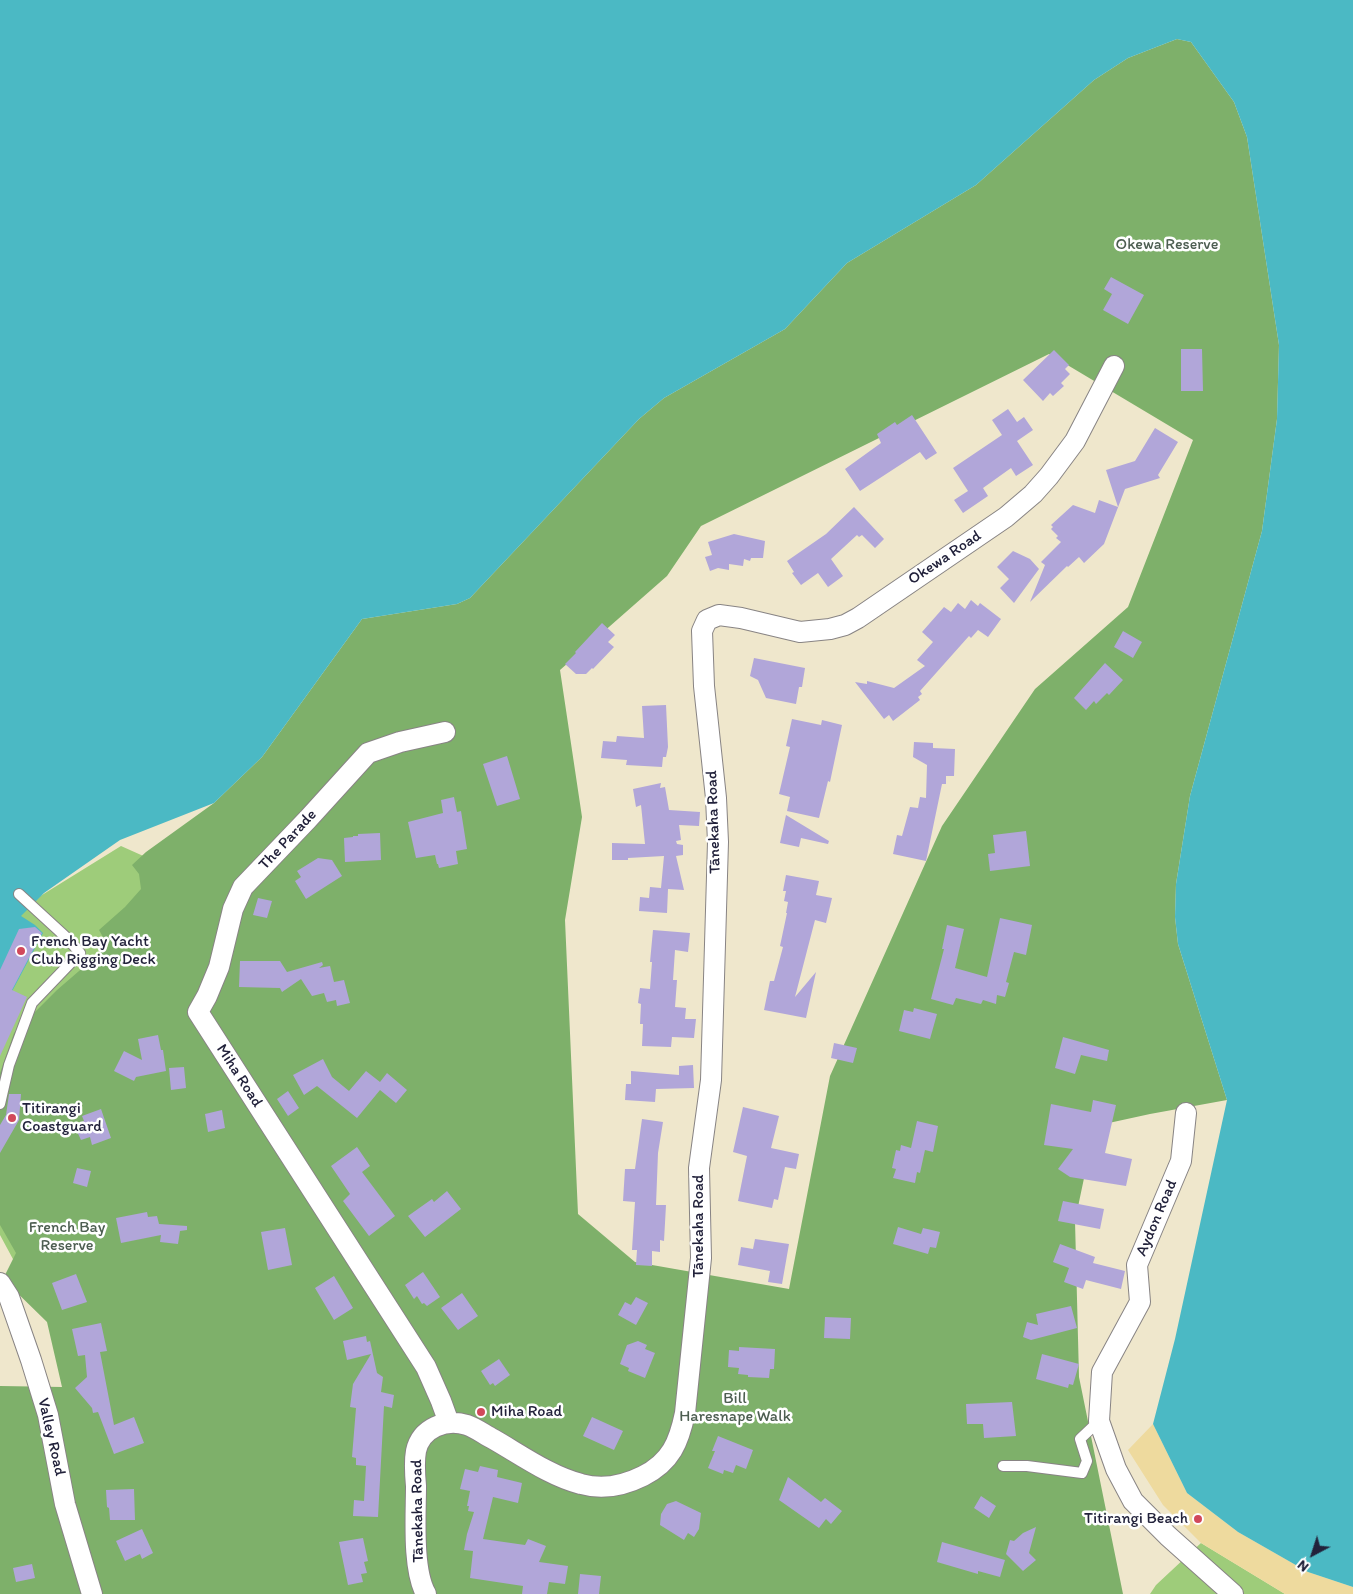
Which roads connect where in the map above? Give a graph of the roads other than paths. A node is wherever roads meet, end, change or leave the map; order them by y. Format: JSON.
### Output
{"nodes":[{"id":1,"x":1114,"y":366,"type":"dead end"},
{"id":2,"x":707,"y":620,"type":"joint"},
{"id":3,"x":445,"y":732,"type":"dead end"},
{"id":4,"x":20,"y":894,"type":"dead end"},
{"id":5,"x":198,"y":1012,"type":"joint"},
{"id":6,"x":0,"y":1104,"type":"edge"},
{"id":7,"x":1186,"y":1113,"type":"dead end"},
{"id":8,"x":0,"y":1283,"type":"edge"},
{"id":9,"x":1099,"y":1421,"type":"junction"},
{"id":10,"x":449,"y":1423,"type":"junction"},
{"id":11,"x":1003,"y":1466,"type":"dead end"},
{"id":12,"x":92,"y":1594,"type":"edge"},
{"id":13,"x":426,"y":1594,"type":"edge"},
{"id":14,"x":1233,"y":1594,"type":"edge"}],
"edges":[{"from":1,"to":2,"type":"street","name":"Okewa Road"},
{"from":2,"to":10,"type":"street","name":"Tānekaha Road"},
{"from":3,"to":5,"type":"street","name":"The Parade"},
{"from":4,"to":6,"type":"lane"},
{"from":5,"to":10,"type":"street","name":"Miha Road"},
{"from":7,"to":9,"type":"street","name":"Aydon Road"},
{"from":8,"to":12,"type":"street","name":"Valley Road"},
{"from":9,"to":11,"type":"lane"},
{"from":9,"to":14,"type":"street","name":"Aydon Road"},
{"from":10,"to":13,"type":"street","name":"Tānekaha Road"}]}
